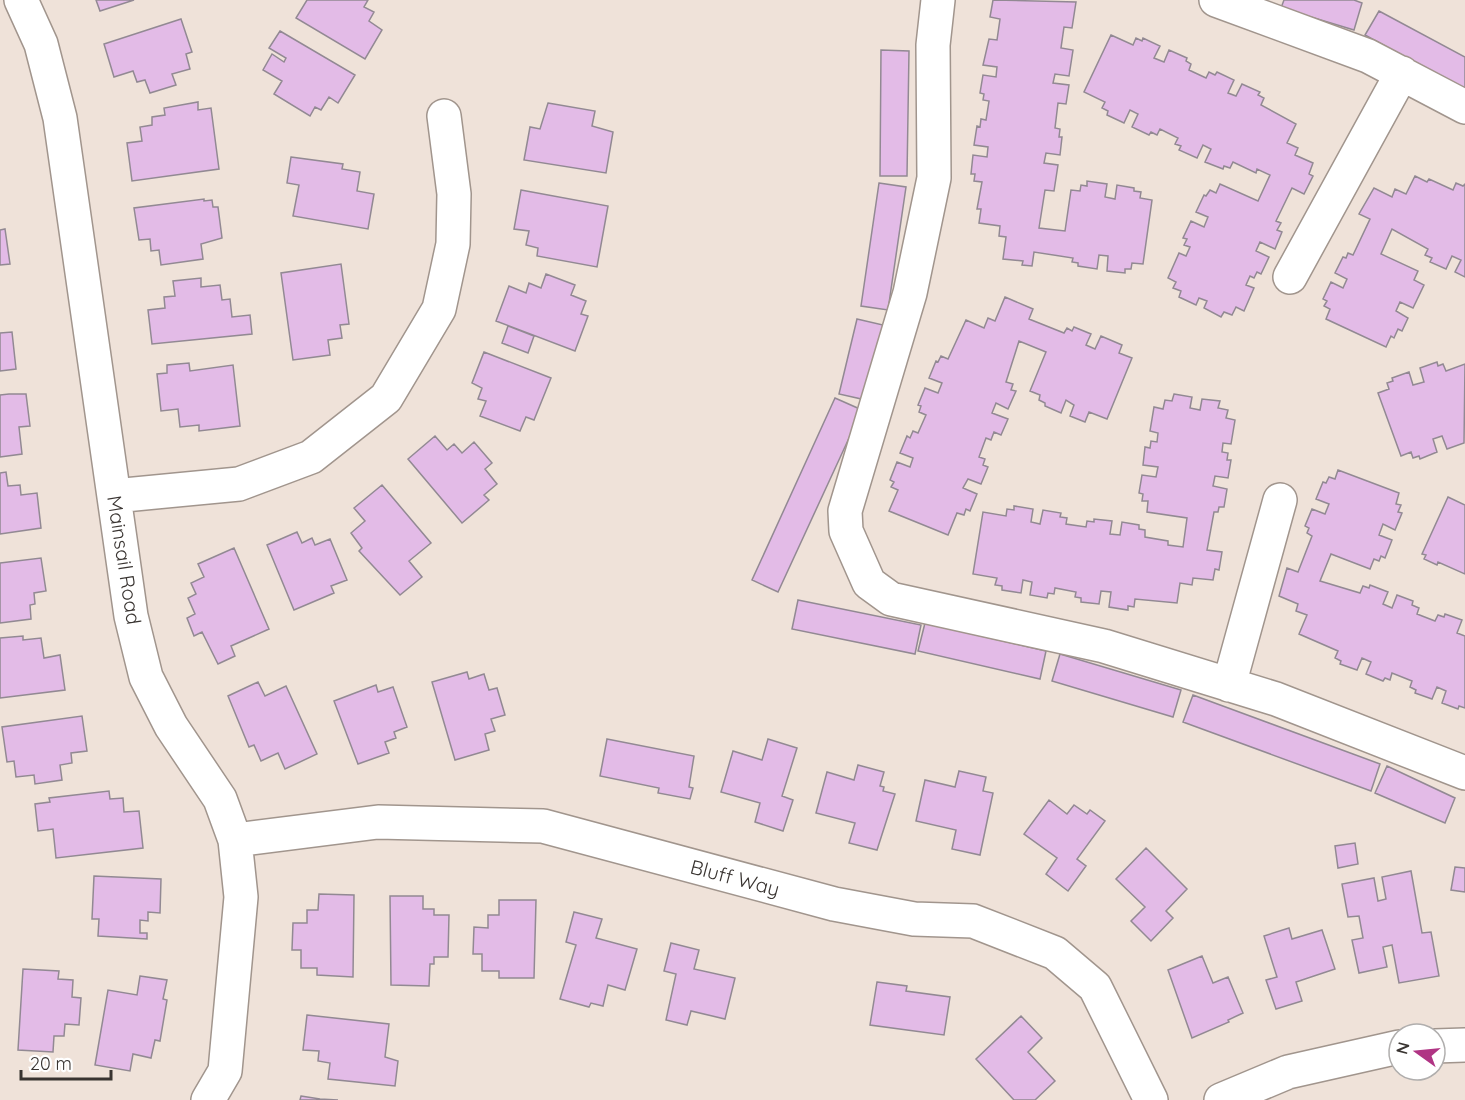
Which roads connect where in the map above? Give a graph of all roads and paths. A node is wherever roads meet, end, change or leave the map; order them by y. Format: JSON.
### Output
{"nodes":[{"id":1,"x":21,"y":0,"type":"edge"},
{"id":2,"x":938,"y":0,"type":"edge"},
{"id":3,"x":1216,"y":0,"type":"edge"},
{"id":4,"x":1402,"y":73,"type":"junction"},
{"id":5,"x":1465,"y":107,"type":"edge"},
{"id":6,"x":444,"y":116,"type":"dead end"},
{"id":7,"x":1290,"y":276,"type":"dead end"},
{"id":8,"x":114,"y":496,"type":"junction"},
{"id":9,"x":1280,"y":500,"type":"dead end"},
{"id":10,"x":1229,"y":685,"type":"junction"},
{"id":11,"x":1465,"y":773,"type":"edge"},
{"id":12,"x":235,"y":840,"type":"junction"},
{"id":13,"x":1465,"y":1045,"type":"edge"},
{"id":14,"x":1447,"y":1046,"type":"edge"},
{"id":15,"x":1387,"y":1050,"type":"edge"},
{"id":16,"x":208,"y":1100,"type":"edge"},
{"id":17,"x":1150,"y":1100,"type":"edge"},
{"id":18,"x":1221,"y":1100,"type":"edge"}],
"edges":[{"from":1,"to":8,"type":"street","name":"Mainsail Road"},
{"from":2,"to":10,"type":"street"},
{"from":3,"to":4,"type":"street"},
{"from":4,"to":5,"type":"street"},
{"from":4,"to":7,"type":"street"},
{"from":6,"to":8,"type":"street"},
{"from":8,"to":12,"type":"street","name":"Mainsail Road"},
{"from":9,"to":10,"type":"street"},
{"from":10,"to":11,"type":"street"},
{"from":12,"to":16,"type":"street","name":"Mainsail Road"},
{"from":12,"to":17,"type":"street","name":"Bluff Way"},
{"from":13,"to":14,"type":"street"},
{"from":15,"to":18,"type":"street"}]}
